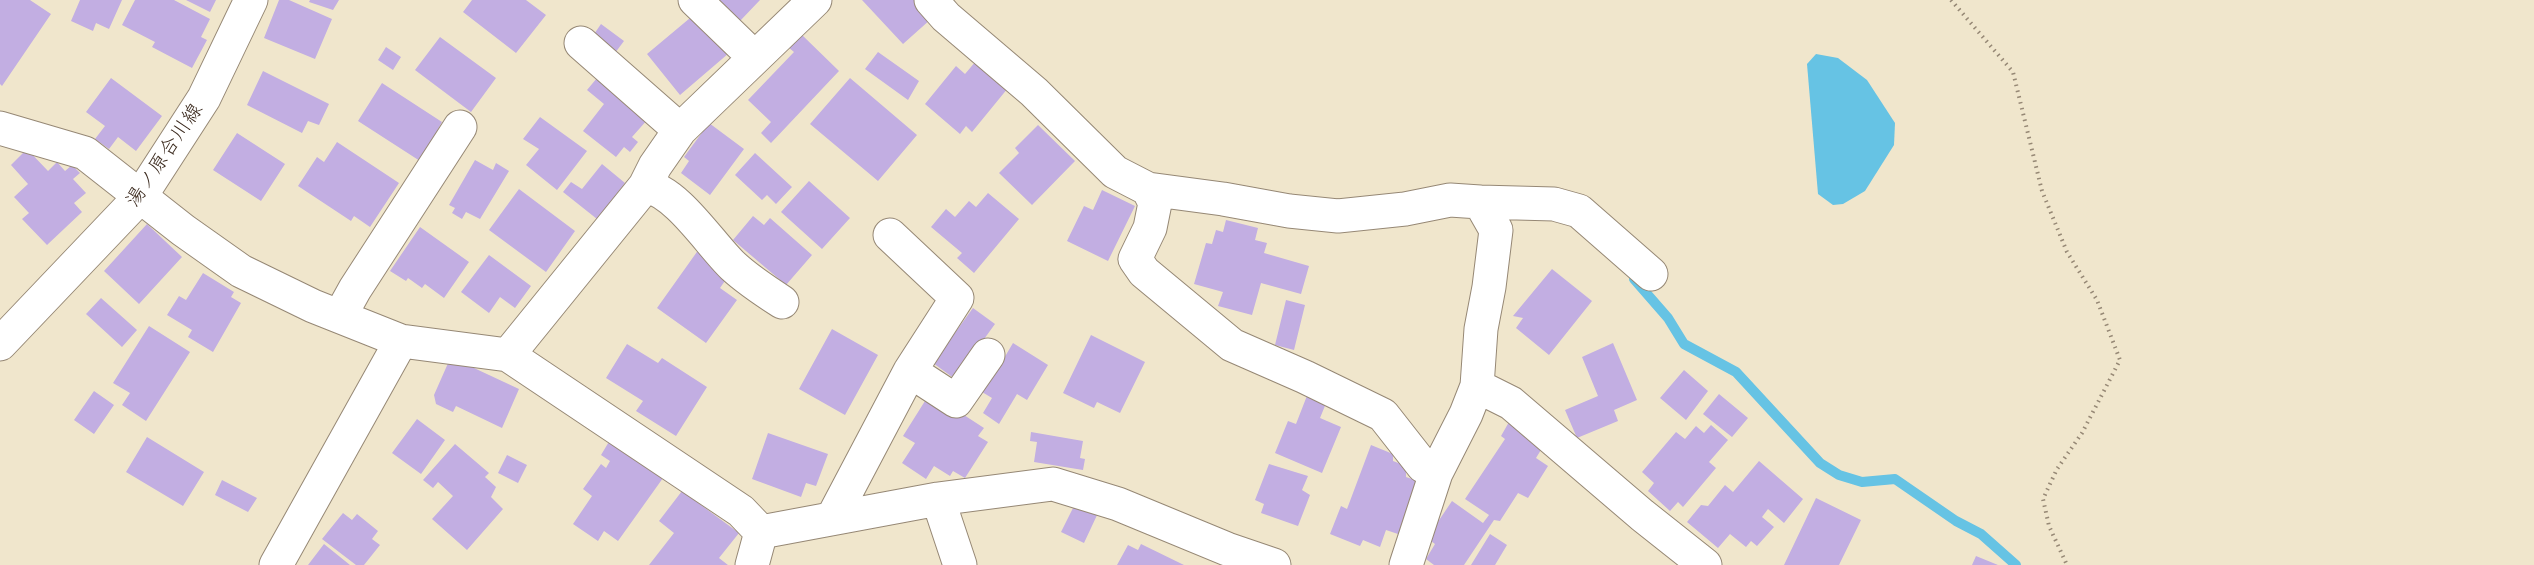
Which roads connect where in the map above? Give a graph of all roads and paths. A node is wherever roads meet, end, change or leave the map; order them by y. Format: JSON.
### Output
{"nodes":[{"id":1,"x":251,"y":0,"type":"edge"},
{"id":2,"x":694,"y":0,"type":"edge"},
{"id":3,"x":814,"y":0,"type":"edge"},
{"id":4,"x":931,"y":0,"type":"edge"},
{"id":5,"x":1951,"y":0,"type":"edge"},
{"id":6,"x":581,"y":43,"type":"dead end"},
{"id":7,"x":754,"y":57,"type":"junction"},
{"id":8,"x":460,"y":127,"type":"dead end"},
{"id":9,"x":0,"y":128,"type":"edge"},
{"id":10,"x":680,"y":130,"type":"junction"},
{"id":11,"x":645,"y":186,"type":"junction"},
{"id":12,"x":1148,"y":189,"type":"junction"},
{"id":13,"x":140,"y":198,"type":"junction"},
{"id":14,"x":1480,"y":202,"type":"junction"},
{"id":15,"x":890,"y":235,"type":"dead end"},
{"id":16,"x":1651,"y":274,"type":"dead end"},
{"id":17,"x":782,"y":302,"type":"dead end"},
{"id":18,"x":340,"y":316,"type":"junction"},
{"id":19,"x":401,"y":341,"type":"junction"},
{"id":20,"x":0,"y":344,"type":"edge"},
{"id":21,"x":988,"y":355,"type":"dead end"},
{"id":22,"x":508,"y":356,"type":"junction"},
{"id":23,"x":910,"y":371,"type":"junction"},
{"id":24,"x":1477,"y":386,"type":"junction"},
{"id":25,"x":1436,"y":473,"type":"junction"},
{"id":26,"x":938,"y":499,"type":"junction"},
{"id":27,"x":833,"y":517,"type":"junction"},
{"id":28,"x":761,"y":531,"type":"junction"},
{"id":29,"x":276,"y":565,"type":"edge"},
{"id":30,"x":752,"y":565,"type":"edge"},
{"id":31,"x":960,"y":565,"type":"edge"},
{"id":32,"x":1274,"y":565,"type":"edge"},
{"id":33,"x":1406,"y":565,"type":"edge"},
{"id":34,"x":1705,"y":565,"type":"edge"},
{"id":35,"x":2067,"y":565,"type":"edge"}],
"edges":[{"from":1,"to":13,"type":"street","name":"湯ノ原合川線"},
{"from":2,"to":7,"type":"street"},
{"from":3,"to":7,"type":"street"},
{"from":4,"to":12,"type":"street"},
{"from":5,"to":35,"type":"path"},
{"from":6,"to":10,"type":"street"},
{"from":7,"to":10,"type":"street"},
{"from":8,"to":18,"type":"street"},
{"from":9,"to":13,"type":"street"},
{"from":10,"to":11,"type":"street"},
{"from":11,"to":17,"type":"street"},
{"from":11,"to":22,"type":"street"},
{"from":12,"to":14,"type":"street"},
{"from":12,"to":25,"type":"street"},
{"from":13,"to":18,"type":"street"},
{"from":13,"to":20,"type":"street","name":"湯ノ原合川線"},
{"from":14,"to":16,"type":"street"},
{"from":14,"to":24,"type":"street"},
{"from":15,"to":23,"type":"street"},
{"from":18,"to":19,"type":"street"},
{"from":19,"to":22,"type":"street"},
{"from":19,"to":29,"type":"street"},
{"from":21,"to":23,"type":"street"},
{"from":22,"to":28,"type":"street"},
{"from":23,"to":27,"type":"street"},
{"from":24,"to":25,"type":"street"},
{"from":24,"to":34,"type":"street"},
{"from":25,"to":33,"type":"street"},
{"from":26,"to":27,"type":"street"},
{"from":26,"to":31,"type":"street"},
{"from":26,"to":32,"type":"street"},
{"from":27,"to":28,"type":"street"},
{"from":28,"to":30,"type":"street"}]}
